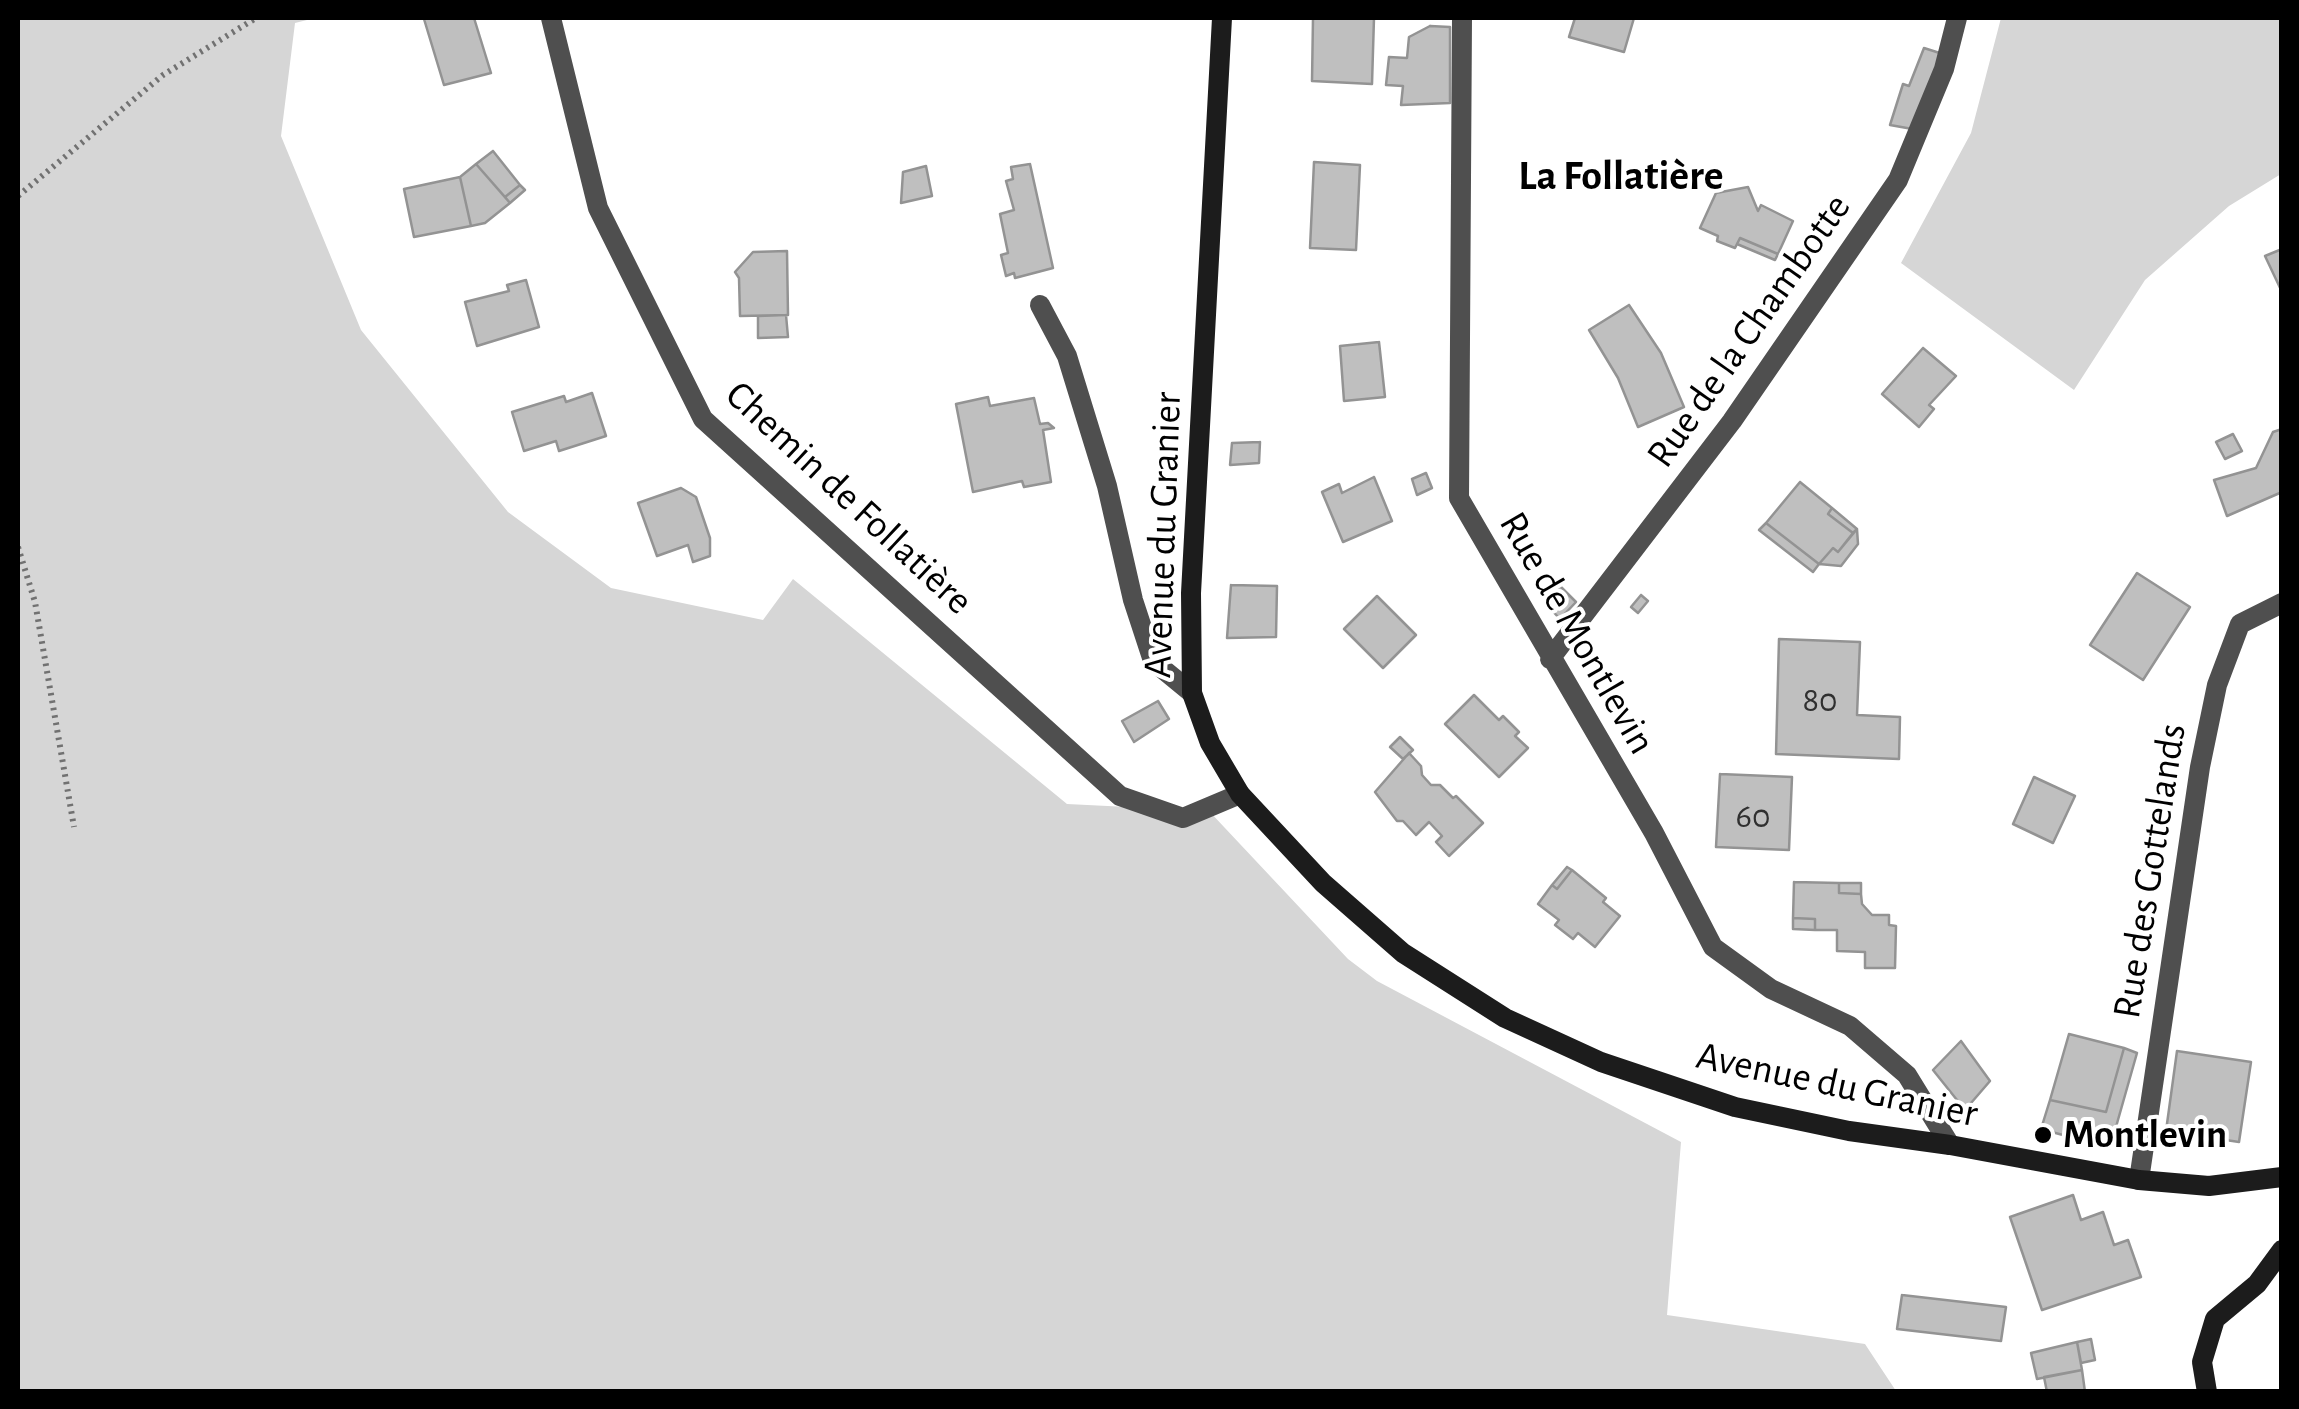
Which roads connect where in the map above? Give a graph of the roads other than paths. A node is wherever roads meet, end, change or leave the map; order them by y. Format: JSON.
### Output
{"nodes":[{"id":1,"x":551,"y":18,"type":"edge"},
{"id":2,"x":1222,"y":18,"type":"edge"},
{"id":3,"x":1462,"y":18,"type":"edge"},
{"id":4,"x":1957,"y":18,"type":"edge"},
{"id":5,"x":1040,"y":305,"type":"dead end"},
{"id":6,"x":2282,"y":603,"type":"edge"},
{"id":7,"x":1550,"y":658,"type":"junction"},
{"id":8,"x":1192,"y":693,"type":"junction"},
{"id":9,"x":1240,"y":794,"type":"junction"},
{"id":10,"x":1950,"y":1146,"type":"junction"},
{"id":11,"x":2282,"y":1176,"type":"edge"},
{"id":12,"x":2140,"y":1180,"type":"junction"},
{"id":13,"x":2282,"y":1250,"type":"edge"},
{"id":14,"x":2207,"y":1392,"type":"edge"}],
"edges":[{"from":1,"to":9,"type":"street","name":"Chemin de Follatière"},
{"from":2,"to":8,"type":"main road","name":"Avenue du Granier"},
{"from":3,"to":7,"type":"street","name":"Rue de Montlevin"},
{"from":4,"to":7,"type":"street","name":"Rue de la Chambotte"},
{"from":5,"to":8,"type":"street"},
{"from":6,"to":12,"type":"street","name":"Rue des Gottelands"},
{"from":7,"to":10,"type":"street","name":"Rue de Montlevin"},
{"from":8,"to":9,"type":"main road","name":"Avenue du Granier"},
{"from":9,"to":10,"type":"main road","name":"Avenue du Granier"},
{"from":10,"to":12,"type":"main road","name":"Avenue du Granier"},
{"from":11,"to":12,"type":"main road","name":"Avenue du Granier"},
{"from":13,"to":14,"type":"main road"}]}
